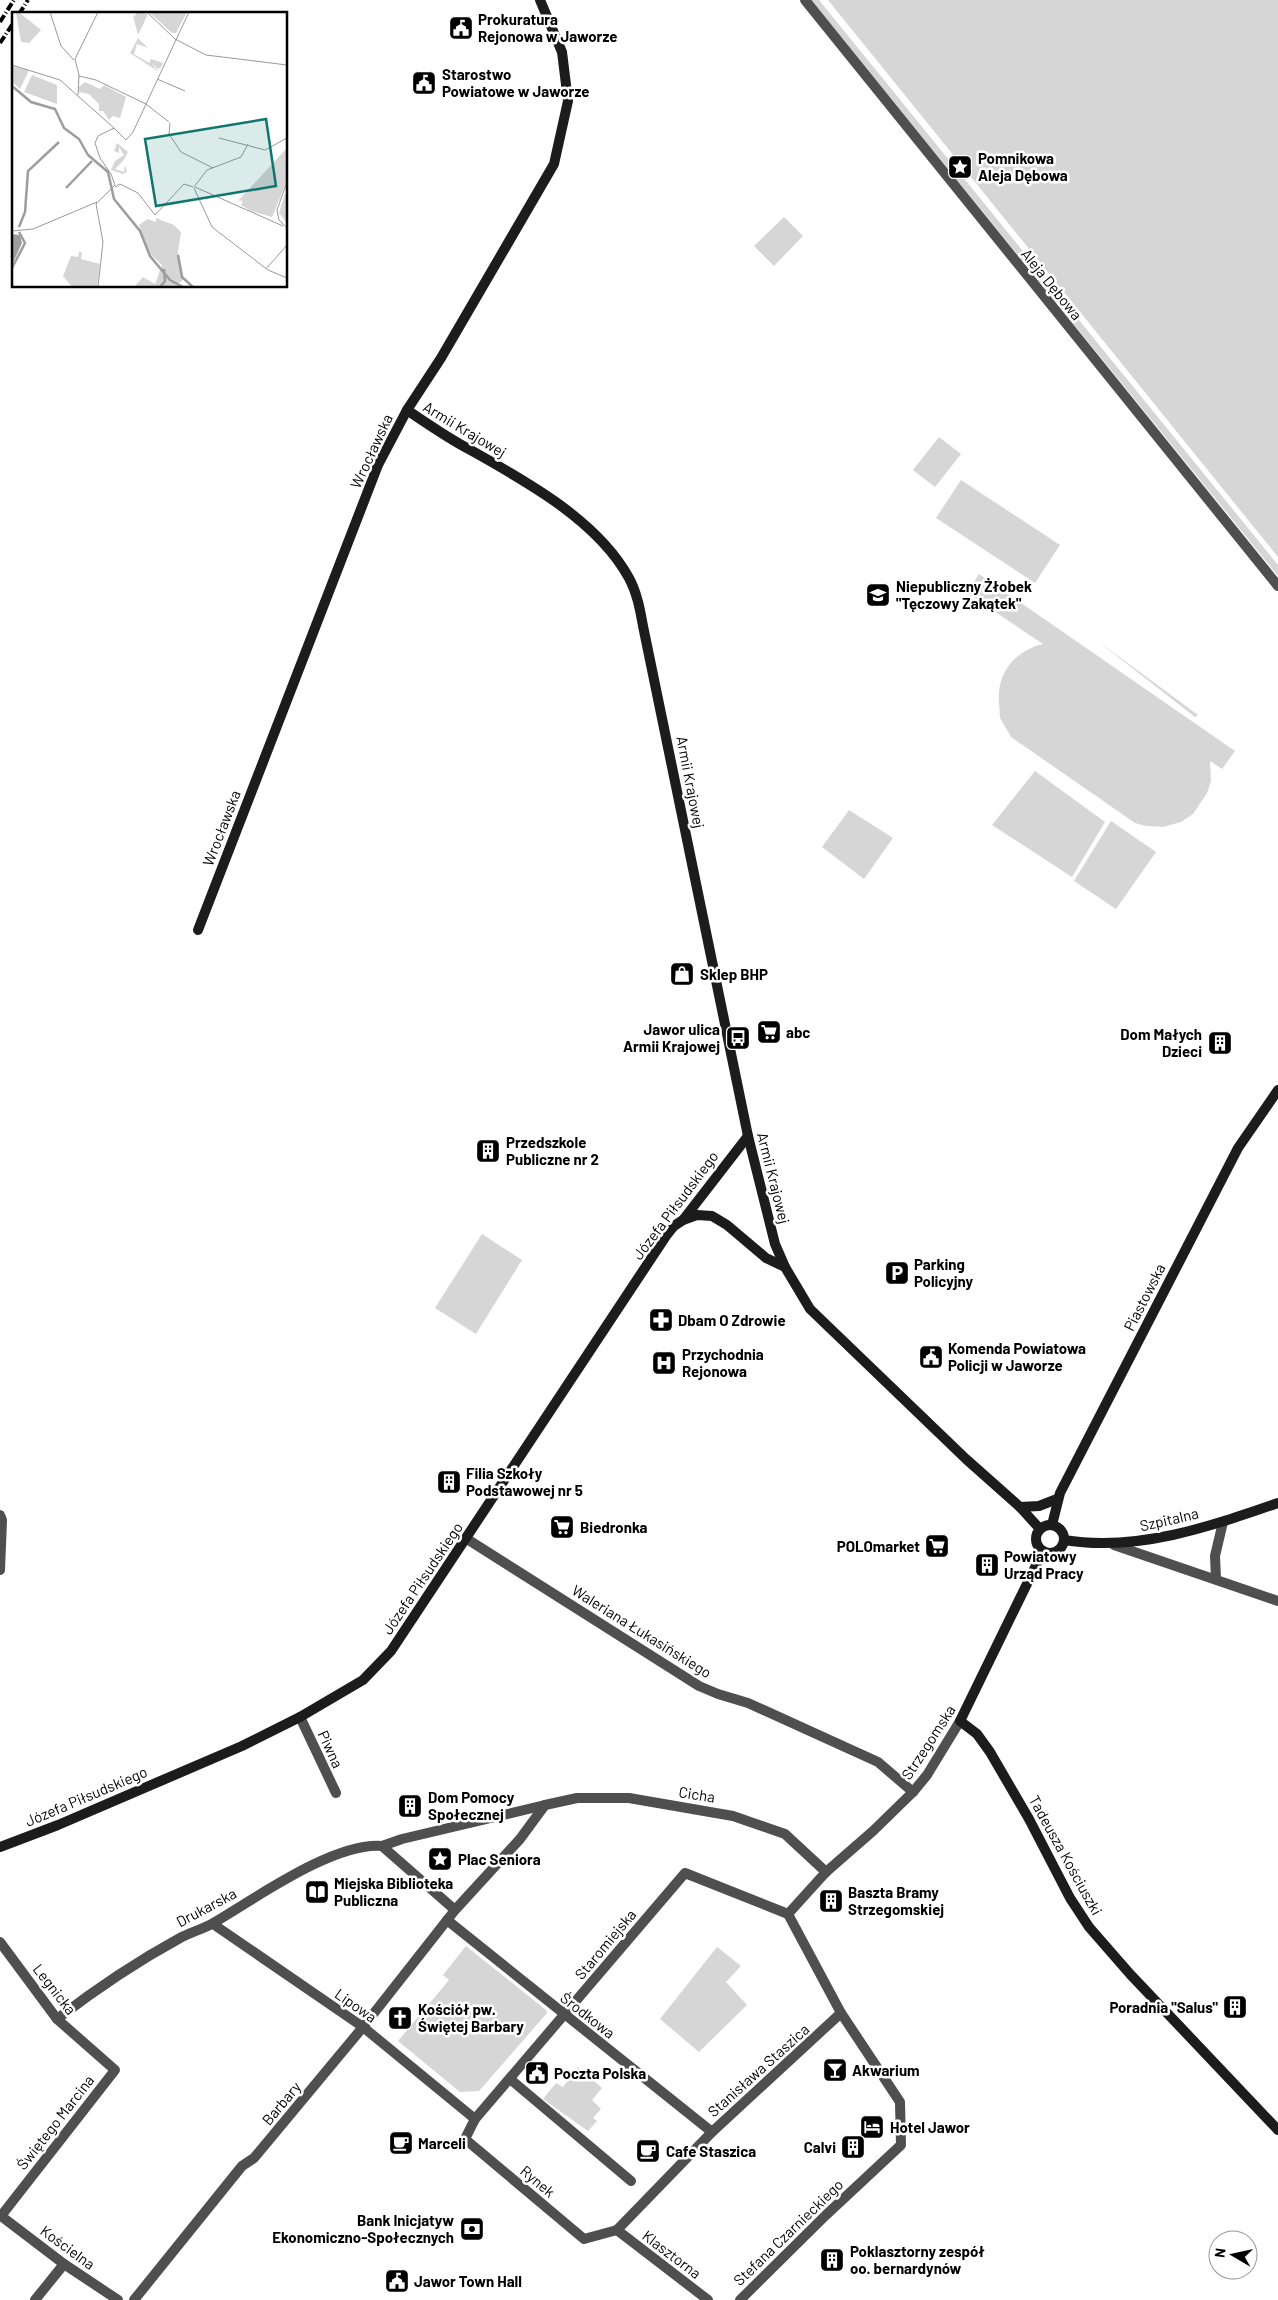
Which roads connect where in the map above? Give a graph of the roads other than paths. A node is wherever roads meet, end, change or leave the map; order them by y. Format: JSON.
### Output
{"nodes":[{"id":1,"x":540,"y":0,"type":"edge"},
{"id":2,"x":805,"y":0,"type":"edge"},
{"id":3,"x":407,"y":410,"type":"junction"},
{"id":4,"x":1278,"y":586,"type":"edge"},
{"id":5,"x":198,"y":930,"type":"dead end"},
{"id":6,"x":1278,"y":1090,"type":"edge"},
{"id":7,"x":748,"y":1136,"type":"junction"},
{"id":8,"x":683,"y":1220,"type":"junction"},
{"id":9,"x":785,"y":1267,"type":"junction"},
{"id":10,"x":1057,"y":1500,"type":"junction"},
{"id":11,"x":1278,"y":1503,"type":"edge"},
{"id":12,"x":1020,"y":1507,"type":"junction"},
{"id":13,"x":0,"y":1514,"type":"edge"},
{"id":14,"x":1223,"y":1522,"type":"junction"},
{"id":15,"x":1052,"y":1525,"type":"junction"},
{"id":16,"x":1040,"y":1529,"type":"junction"},
{"id":17,"x":467,"y":1539,"type":"junction"},
{"id":18,"x":1064,"y":1540,"type":"junction"},
{"id":19,"x":1114,"y":1545,"type":"junction"},
{"id":20,"x":1043,"y":1551,"type":"junction"},
{"id":21,"x":0,"y":1570,"type":"edge"},
{"id":22,"x":1216,"y":1579,"type":"junction"},
{"id":23,"x":1278,"y":1601,"type":"edge"},
{"id":24,"x":300,"y":1717,"type":"junction"},
{"id":25,"x":960,"y":1721,"type":"junction"},
{"id":26,"x":913,"y":1792,"type":"junction"},
{"id":27,"x":336,"y":1793,"type":"dead end"},
{"id":28,"x":545,"y":1805,"type":"junction"},
{"id":29,"x":382,"y":1846,"type":"junction"},
{"id":30,"x":0,"y":1847,"type":"edge"},
{"id":31,"x":826,"y":1872,"type":"junction"},
{"id":32,"x":455,"y":1910,"type":"junction"},
{"id":33,"x":788,"y":1914,"type":"junction"},
{"id":34,"x":447,"y":1920,"type":"junction"},
{"id":35,"x":212,"y":1924,"type":"junction"},
{"id":36,"x":0,"y":1942,"type":"edge"},
{"id":37,"x":840,"y":2013,"type":"junction"},
{"id":38,"x":563,"y":2015,"type":"junction"},
{"id":39,"x":57,"y":2019,"type":"junction"},
{"id":40,"x":363,"y":2027,"type":"junction"},
{"id":41,"x":115,"y":2070,"type":"joint"},
{"id":42,"x":510,"y":2079,"type":"junction"},
{"id":43,"x":475,"y":2119,"type":"junction"},
{"id":44,"x":1278,"y":2130,"type":"edge"},
{"id":45,"x":712,"y":2132,"type":"junction"},
{"id":46,"x":631,"y":2181,"type":"dead end"},
{"id":47,"x":1,"y":2216,"type":"edge"},
{"id":48,"x":617,"y":2230,"type":"junction"},
{"id":49,"x":64,"y":2264,"type":"junction"},
{"id":50,"x":35,"y":2300,"type":"edge"},
{"id":51,"x":118,"y":2300,"type":"edge"},
{"id":52,"x":134,"y":2300,"type":"edge"},
{"id":53,"x":708,"y":2300,"type":"edge"},
{"id":54,"x":740,"y":2300,"type":"edge"}],
"edges":[{"from":1,"to":3,"type":"street","name":"Wrocławska"},
{"from":2,"to":4,"type":"street","name":"Aleja Dębowa"},
{"from":3,"to":5,"type":"street","name":"Wrocławska"},
{"from":3,"to":7,"type":"street","name":"Armii Krajowej"},
{"from":6,"to":10,"type":"street","name":"Piastowska"},
{"from":7,"to":8,"type":"street","name":"Józefa Piłsudskiego"},
{"from":7,"to":9,"type":"street","name":"Armii Krajowej"},
{"from":8,"to":9,"type":"street"},
{"from":8,"to":17,"type":"street","name":"Józefa Piłsudskiego"},
{"from":9,"to":12,"type":"street","name":"Armii Krajowej"},
{"from":10,"to":12,"type":"street"},
{"from":10,"to":15,"type":"street","name":"Piastowska"},
{"from":11,"to":14,"type":"street","name":"Szpitalna"},
{"from":12,"to":16,"type":"street","name":"Armii Krajowej"},
{"from":13,"to":21,"type":"street"},
{"from":14,"to":19,"type":"street","name":"Szpitalna"},
{"from":14,"to":22,"type":"street"},
{"from":15,"to":16,"type":"street"},
{"from":15,"to":18,"type":"street"},
{"from":16,"to":20,"type":"street"},
{"from":17,"to":24,"type":"street","name":"Józefa Piłsudskiego"},
{"from":17,"to":26,"type":"street","name":"Waleriana Łukasińskiego"},
{"from":18,"to":19,"type":"street","name":"Szpitalna"},
{"from":18,"to":20,"type":"street"},
{"from":19,"to":22,"type":"street"},
{"from":20,"to":25,"type":"street","name":"Strzegomska"},
{"from":22,"to":23,"type":"street"},
{"from":24,"to":27,"type":"street","name":"Piwna"},
{"from":24,"to":30,"type":"street","name":"Józefa Piłsudskiego"},
{"from":25,"to":26,"type":"street","name":"Strzegomska"},
{"from":25,"to":44,"type":"street","name":"Tadeusza Kościuszki"},
{"from":26,"to":31,"type":"street","name":"Strzegomska"},
{"from":28,"to":29,"type":"street"},
{"from":28,"to":31,"type":"street","name":"Cicha"},
{"from":28,"to":32,"type":"street"},
{"from":29,"to":32,"type":"street"},
{"from":29,"to":35,"type":"street","name":"Drukarska"},
{"from":31,"to":33,"type":"street","name":"Strzegomska"},
{"from":32,"to":34,"type":"street"},
{"from":33,"to":37,"type":"street"},
{"from":33,"to":38,"type":"street","name":"Staromiejska"},
{"from":34,"to":38,"type":"street","name":"Środkowa"},
{"from":34,"to":40,"type":"street","name":"Barbary"},
{"from":35,"to":39,"type":"street","name":"Drukarska"},
{"from":35,"to":40,"type":"street","name":"Lipowa"},
{"from":36,"to":39,"type":"street","name":"Legnicka"},
{"from":37,"to":45,"type":"street","name":"Stanisława Staszica"},
{"from":37,"to":54,"type":"street","name":"Stefana Czarnieckiego"},
{"from":38,"to":42,"type":"street","name":"Staromiejska"},
{"from":38,"to":45,"type":"street","name":"Środkowa"},
{"from":39,"to":41,"type":"street","name":"Legnicka"},
{"from":40,"to":43,"type":"street","name":"Lipowa"},
{"from":40,"to":52,"type":"street","name":"Barbary"},
{"from":41,"to":47,"type":"street","name":"Świętego Marcina"},
{"from":42,"to":43,"type":"street","name":"Staromiejska"},
{"from":42,"to":46,"type":"street"},
{"from":43,"to":48,"type":"street","name":"Rynek"},
{"from":45,"to":48,"type":"street","name":"Stanisława Staszica"},
{"from":47,"to":49,"type":"street","name":"Kościelna"},
{"from":48,"to":53,"type":"street","name":"Klasztorna"},
{"from":49,"to":50,"type":"street"},
{"from":49,"to":51,"type":"street","name":"Kościelna"}]}
